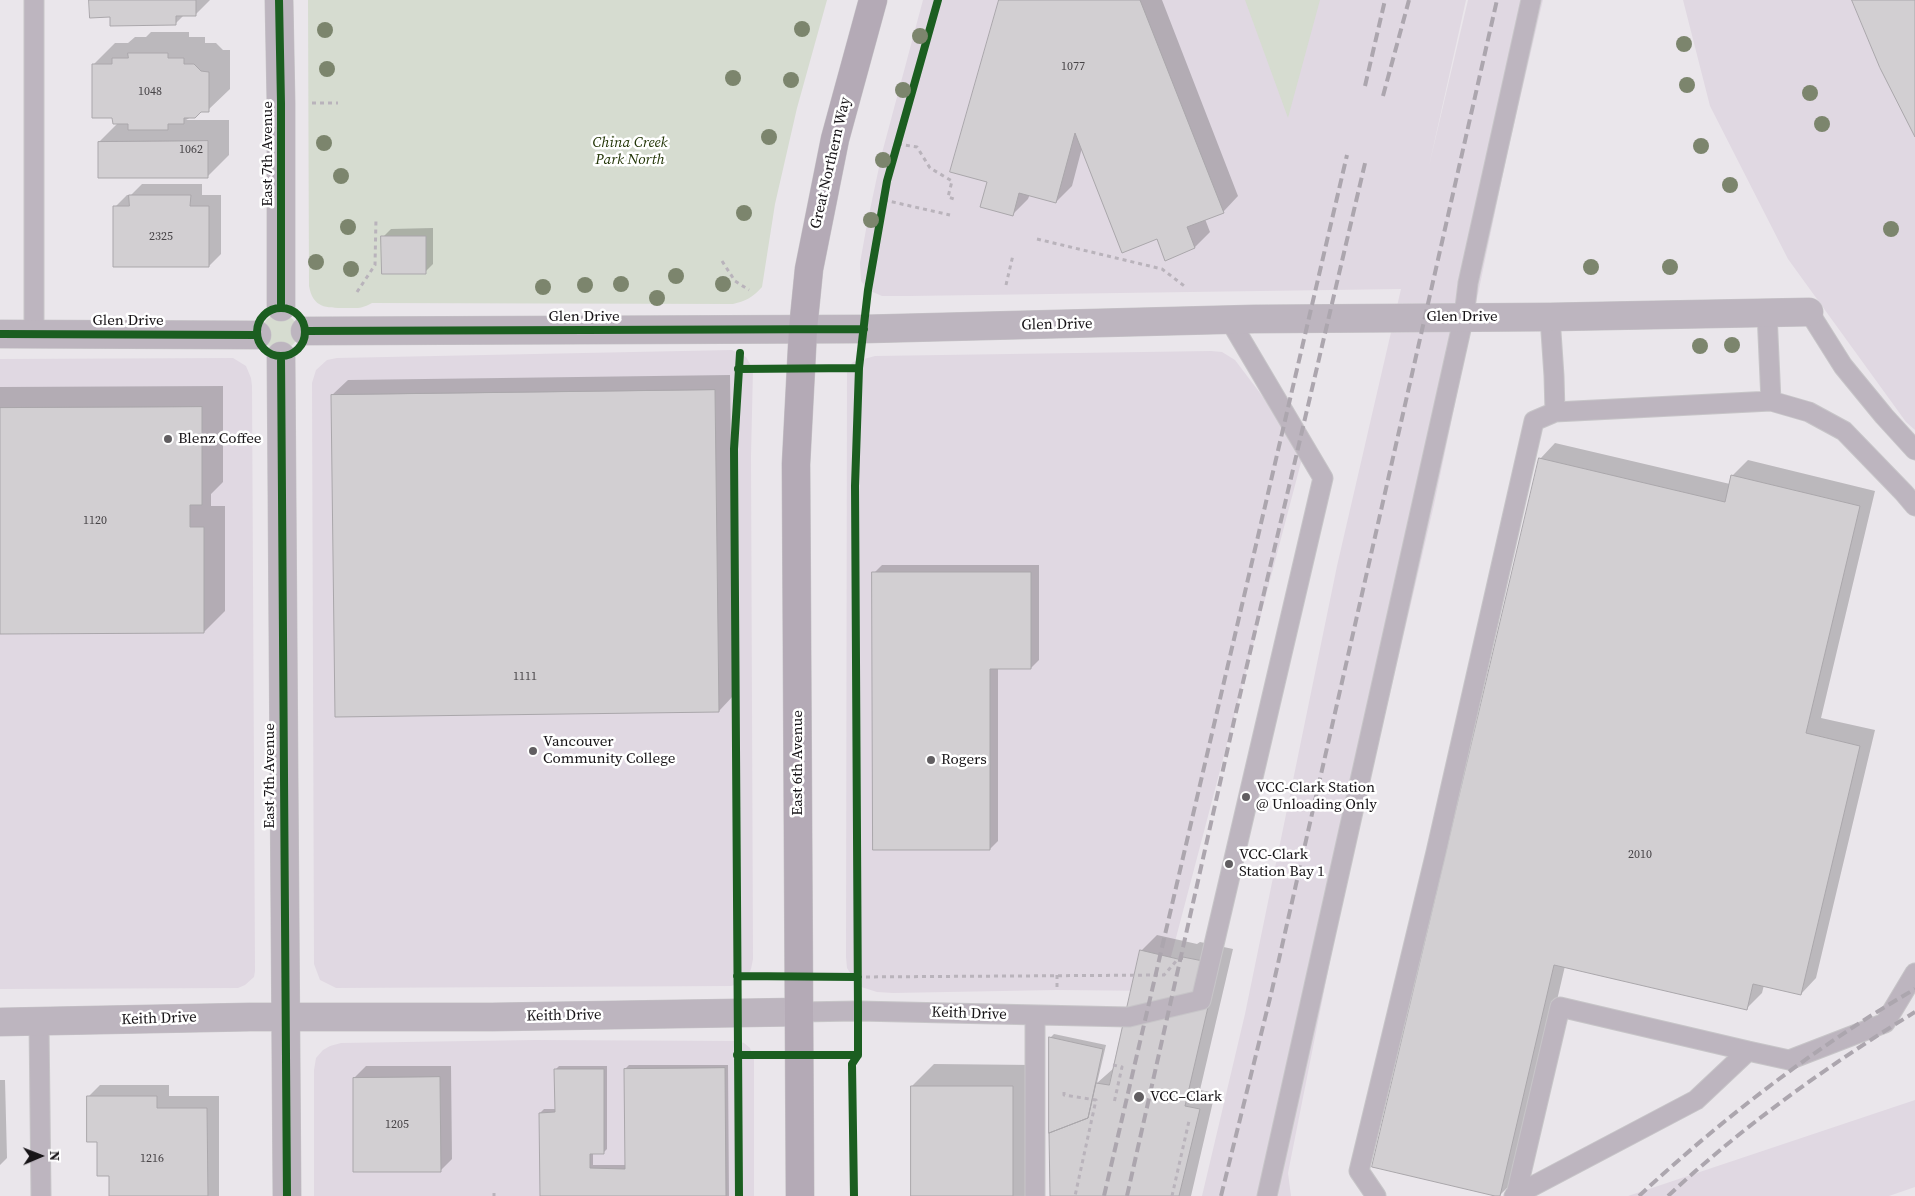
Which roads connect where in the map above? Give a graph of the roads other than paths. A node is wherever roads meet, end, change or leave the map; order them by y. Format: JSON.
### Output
{"nodes":[{"id":1,"x":34,"y":0,"type":"edge"},
{"id":2,"x":279,"y":0,"type":"edge"},
{"id":3,"x":873,"y":0,"type":"edge"},
{"id":4,"x":1531,"y":0,"type":"edge"},
{"id":5,"x":281,"y":307,"type":"junction"},
{"id":6,"x":1809,"y":312,"type":"joint"},
{"id":7,"x":1767,"y":313,"type":"junction"},
{"id":8,"x":1464,"y":316,"type":"junction"},
{"id":9,"x":1550,"y":317,"type":"junction"},
{"id":10,"x":1229,"y":319,"type":"junction"},
{"id":11,"x":803,"y":329,"type":"junction"},
{"id":12,"x":305,"y":331,"type":"junction"},
{"id":13,"x":0,"y":334,"type":"edge"},
{"id":14,"x":34,"y":334,"type":"junction"},
{"id":15,"x":257,"y":335,"type":"junction"},
{"id":16,"x":281,"y":356,"type":"junction"},
{"id":17,"x":1771,"y":401,"type":"junction"},
{"id":18,"x":1554,"y":412,"type":"junction"},
{"id":19,"x":1915,"y":450,"type":"edge"},
{"id":20,"x":1915,"y":506,"type":"edge"},
{"id":21,"x":1915,"y":972,"type":"edge"},
{"id":22,"x":799,"y":1012,"type":"junction"},
{"id":23,"x":286,"y":1016,"type":"junction"},
{"id":24,"x":1035,"y":1016,"type":"junction"},
{"id":25,"x":0,"y":1022,"type":"edge"},
{"id":26,"x":39,"y":1022,"type":"junction"},
{"id":27,"x":1748,"y":1051,"type":"junction"},
{"id":28,"x":1515,"y":1195,"type":"edge"},
{"id":29,"x":41,"y":1196,"type":"edge"},
{"id":30,"x":287,"y":1196,"type":"edge"},
{"id":31,"x":800,"y":1196,"type":"edge"},
{"id":32,"x":1035,"y":1196,"type":"edge"},
{"id":33,"x":1267,"y":1196,"type":"edge"},
{"id":34,"x":1376,"y":1196,"type":"edge"}],
"edges":[{"from":1,"to":14,"type":"lane"},
{"from":2,"to":5,"type":"street","name":"East 7th Avenue"},
{"from":3,"to":11,"type":"main road","name":"Great Northern Way"},
{"from":4,"to":8,"type":"lane"},
{"from":5,"to":12,"type":"street"},
{"from":5,"to":15,"type":"street"},
{"from":6,"to":7,"type":"street","name":"Glen Drive"},
{"from":6,"to":19,"type":"lane"},
{"from":7,"to":9,"type":"street","name":"Glen Drive"},
{"from":7,"to":17,"type":"lane"},
{"from":8,"to":9,"type":"street","name":"Glen Drive"},
{"from":8,"to":10,"type":"street","name":"Glen Drive"},
{"from":8,"to":33,"type":"lane"},
{"from":9,"to":18,"type":"lane"},
{"from":10,"to":11,"type":"street","name":"Glen Drive"},
{"from":10,"to":24,"type":"lane","name":"Keith Drive"},
{"from":11,"to":12,"type":"street","name":"Glen Drive"},
{"from":11,"to":22,"type":"main road","name":"East 6th Avenue"},
{"from":12,"to":16,"type":"street"},
{"from":13,"to":14,"type":"street","name":"Glen Drive"},
{"from":14,"to":15,"type":"street","name":"Glen Drive"},
{"from":15,"to":16,"type":"street"},
{"from":16,"to":23,"type":"street","name":"East 7th Avenue"},
{"from":17,"to":18,"type":"lane"},
{"from":17,"to":20,"type":"lane"},
{"from":18,"to":34,"type":"lane"},
{"from":21,"to":27,"type":"lane"},
{"from":22,"to":23,"type":"street","name":"Keith Drive"},
{"from":22,"to":24,"type":"lane","name":"Keith Drive"},
{"from":22,"to":31,"type":"main road","name":"East 6th Avenue"},
{"from":23,"to":26,"type":"street","name":"Keith Drive"},
{"from":23,"to":30,"type":"street","name":"East 7th Avenue"},
{"from":24,"to":32,"type":"lane"},
{"from":25,"to":26,"type":"street","name":"Keith Drive"},
{"from":26,"to":29,"type":"lane"},
{"from":27,"to":28,"type":"lane"},
{"from":27,"to":28,"type":"lane"}]}
